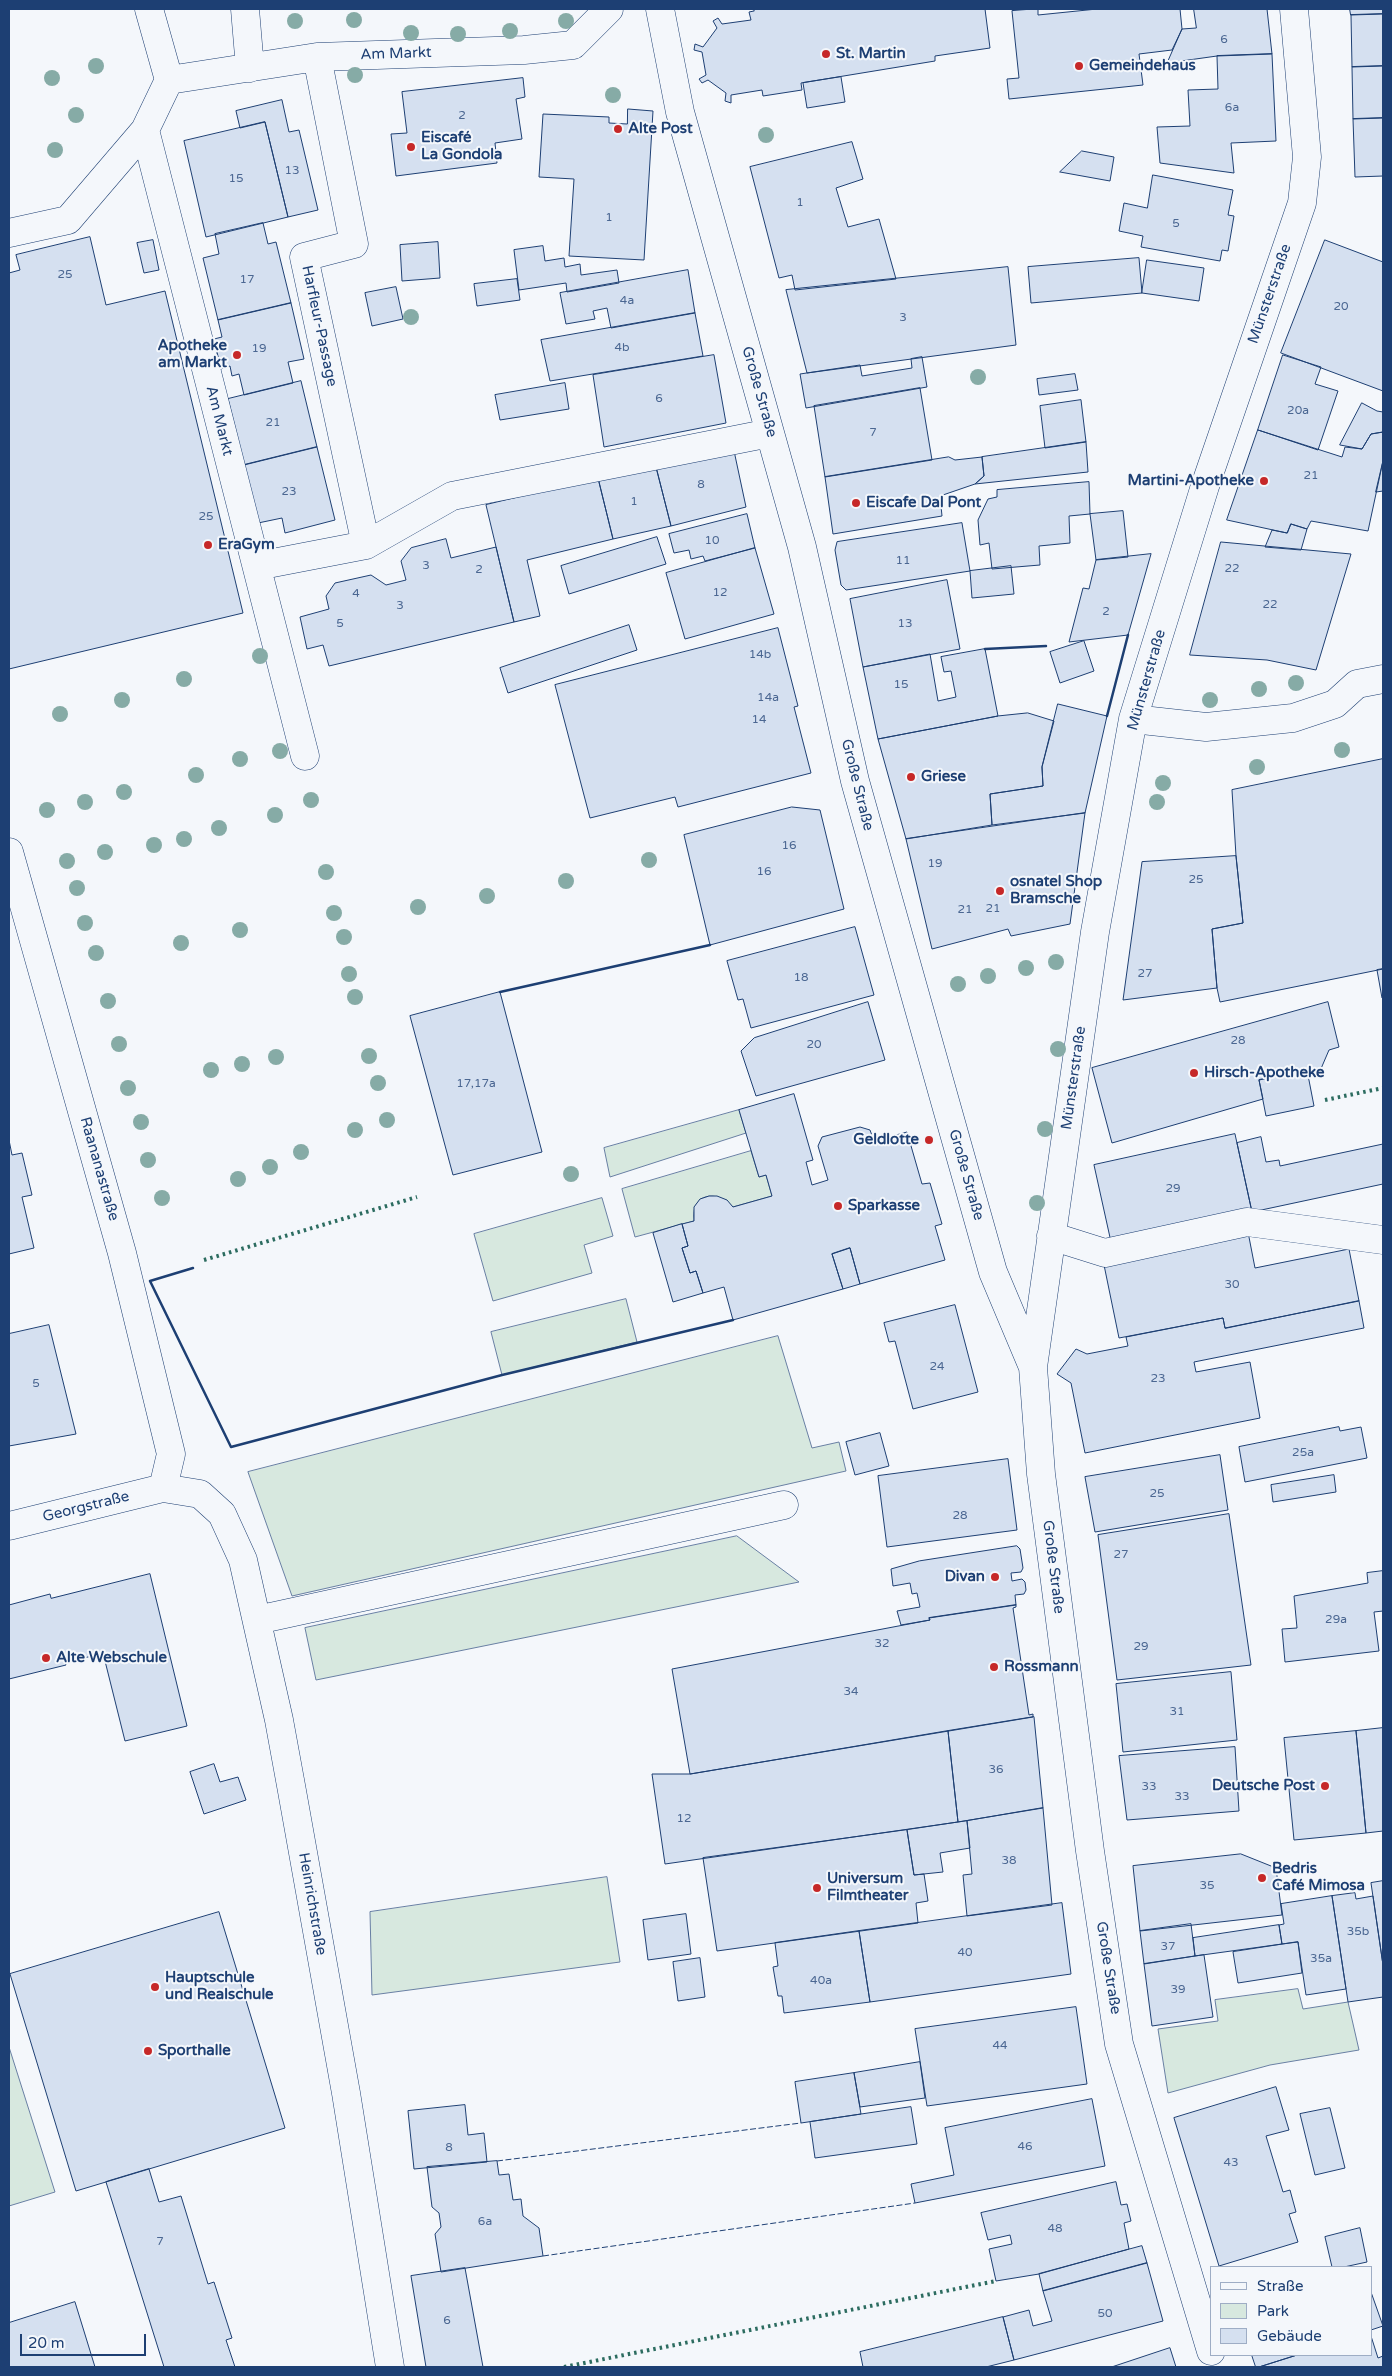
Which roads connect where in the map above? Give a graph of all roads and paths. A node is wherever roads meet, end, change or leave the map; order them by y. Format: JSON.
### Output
{"nodes":[{"id":1,"x":149,"y":9,"type":"edge"},
{"id":2,"x":245,"y":9,"type":"edge"},
{"id":3,"x":609,"y":9,"type":"edge"},
{"id":4,"x":660,"y":9,"type":"edge"},
{"id":5,"x":1294,"y":9,"type":"edge"},
{"id":6,"x":317,"y":56,"type":"junction"},
{"id":7,"x":250,"y":68,"type":"junction"},
{"id":8,"x":169,"y":80,"type":"junction"},
{"id":9,"x":145,"y":130,"type":"junction"},
{"id":10,"x":9,"y":233,"type":"edge"},
{"id":11,"x":770,"y":433,"type":"junction"},
{"id":12,"x":366,"y":545,"type":"junction"},
{"id":13,"x":257,"y":566,"type":"junction"},
{"id":14,"x":1383,"y":679,"type":"edge"},
{"id":15,"x":1133,"y":719,"type":"junction"},
{"id":16,"x":305,"y":756,"type":"dead end"},
{"id":17,"x":9,"y":852,"type":"edge"},
{"id":18,"x":1051,"y":1236,"type":"junction"},
{"id":19,"x":1383,"y":1240,"type":"edge"},
{"id":20,"x":1034,"y":1367,"type":"junction"},
{"id":21,"x":163,"y":1488,"type":"junction"},
{"id":22,"x":784,"y":1505,"type":"dead end"},
{"id":23,"x":9,"y":1526,"type":"edge"},
{"id":24,"x":257,"y":1620,"type":"junction"},
{"id":25,"x":1210,"y":2348,"type":"edge"},
{"id":26,"x":390,"y":2367,"type":"edge"}],
"edges":[{"from":1,"to":8,"type":"street"},
{"from":2,"to":7,"type":"street"},
{"from":3,"to":6,"type":"street","name":"Am Markt"},
{"from":4,"to":11,"type":"street","name":"Große Straße"},
{"from":5,"to":15,"type":"street","name":"Münsterstraße"},
{"from":6,"to":7,"type":"street","name":"Am Markt"},
{"from":6,"to":12,"type":"street","name":"Harfleur-Passage"},
{"from":7,"to":8,"type":"street","name":"Am Markt"},
{"from":8,"to":9,"type":"street"},
{"from":9,"to":10,"type":"street"},
{"from":9,"to":13,"type":"street","name":"Am Markt"},
{"from":11,"to":12,"type":"street"},
{"from":11,"to":20,"type":"street","name":"Große Straße"},
{"from":12,"to":13,"type":"street"},
{"from":13,"to":16,"type":"street"},
{"from":14,"to":15,"type":"street"},
{"from":15,"to":18,"type":"street","name":"Münsterstraße"},
{"from":17,"to":21,"type":"street","name":"Raananastraße"},
{"from":18,"to":19,"type":"street"},
{"from":18,"to":20,"type":"street","name":"Münsterstraße"},
{"from":20,"to":25,"type":"street","name":"Große Straße"},
{"from":21,"to":23,"type":"street","name":"Georgstraße"},
{"from":21,"to":24,"type":"street","name":"Heinrichstraße"},
{"from":22,"to":24,"type":"street"},
{"from":24,"to":26,"type":"street","name":"Heinrichstraße"}]}
